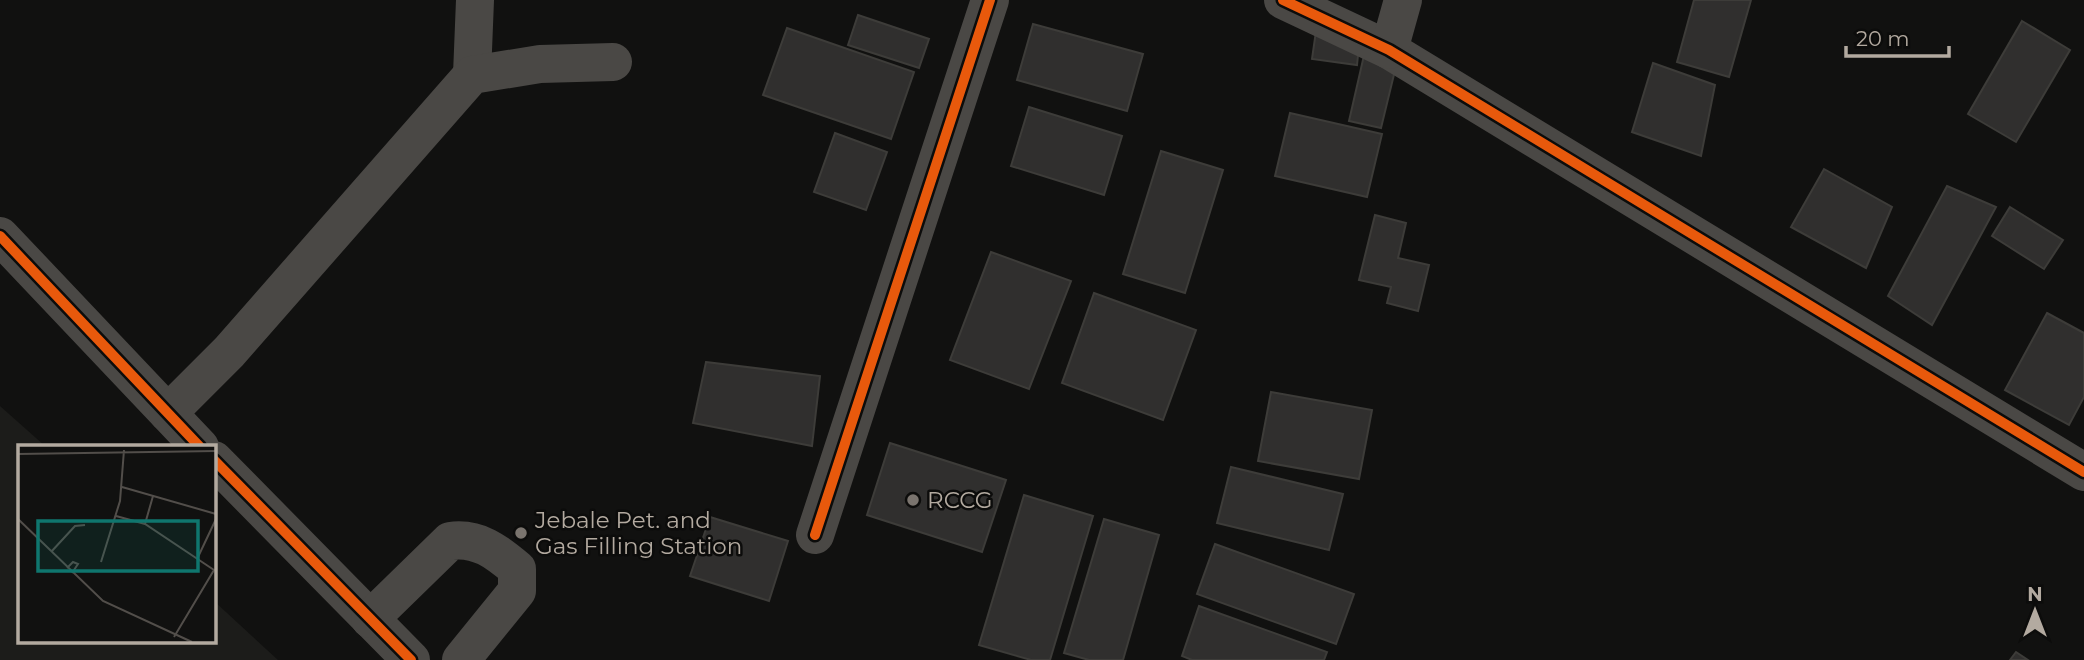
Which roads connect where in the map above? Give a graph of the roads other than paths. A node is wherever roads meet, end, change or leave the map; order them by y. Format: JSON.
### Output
{"nodes":[{"id":1,"x":475,"y":0,"type":"edge"},
{"id":2,"x":990,"y":0,"type":"edge"},
{"id":3,"x":1283,"y":0,"type":"edge"},
{"id":4,"x":1403,"y":0,"type":"edge"},
{"id":5,"x":1389,"y":50,"type":"junction"},
{"id":6,"x":613,"y":62,"type":"dead end"},
{"id":7,"x":472,"y":75,"type":"junction"},
{"id":8,"x":0,"y":236,"type":"edge"},
{"id":9,"x":168,"y":413,"type":"junction"},
{"id":10,"x":199,"y":445,"type":"edge"},
{"id":11,"x":215,"y":461,"type":"edge"},
{"id":12,"x":2084,"y":472,"type":"edge"},
{"id":13,"x":815,"y":535,"type":"dead end"},
{"id":14,"x":370,"y":619,"type":"junction"},
{"id":15,"x":411,"y":660,"type":"edge"},
{"id":16,"x":461,"y":660,"type":"edge"}],
"edges":[{"from":1,"to":7,"type":"street"},
{"from":2,"to":13,"type":"street"},
{"from":3,"to":5,"type":"street"},
{"from":4,"to":5,"type":"street"},
{"from":5,"to":12,"type":"street"},
{"from":6,"to":7,"type":"street"},
{"from":7,"to":9,"type":"street"},
{"from":8,"to":9,"type":"street"},
{"from":9,"to":10,"type":"street"},
{"from":11,"to":14,"type":"street"},
{"from":14,"to":15,"type":"street"},
{"from":14,"to":16,"type":"street"}]}
